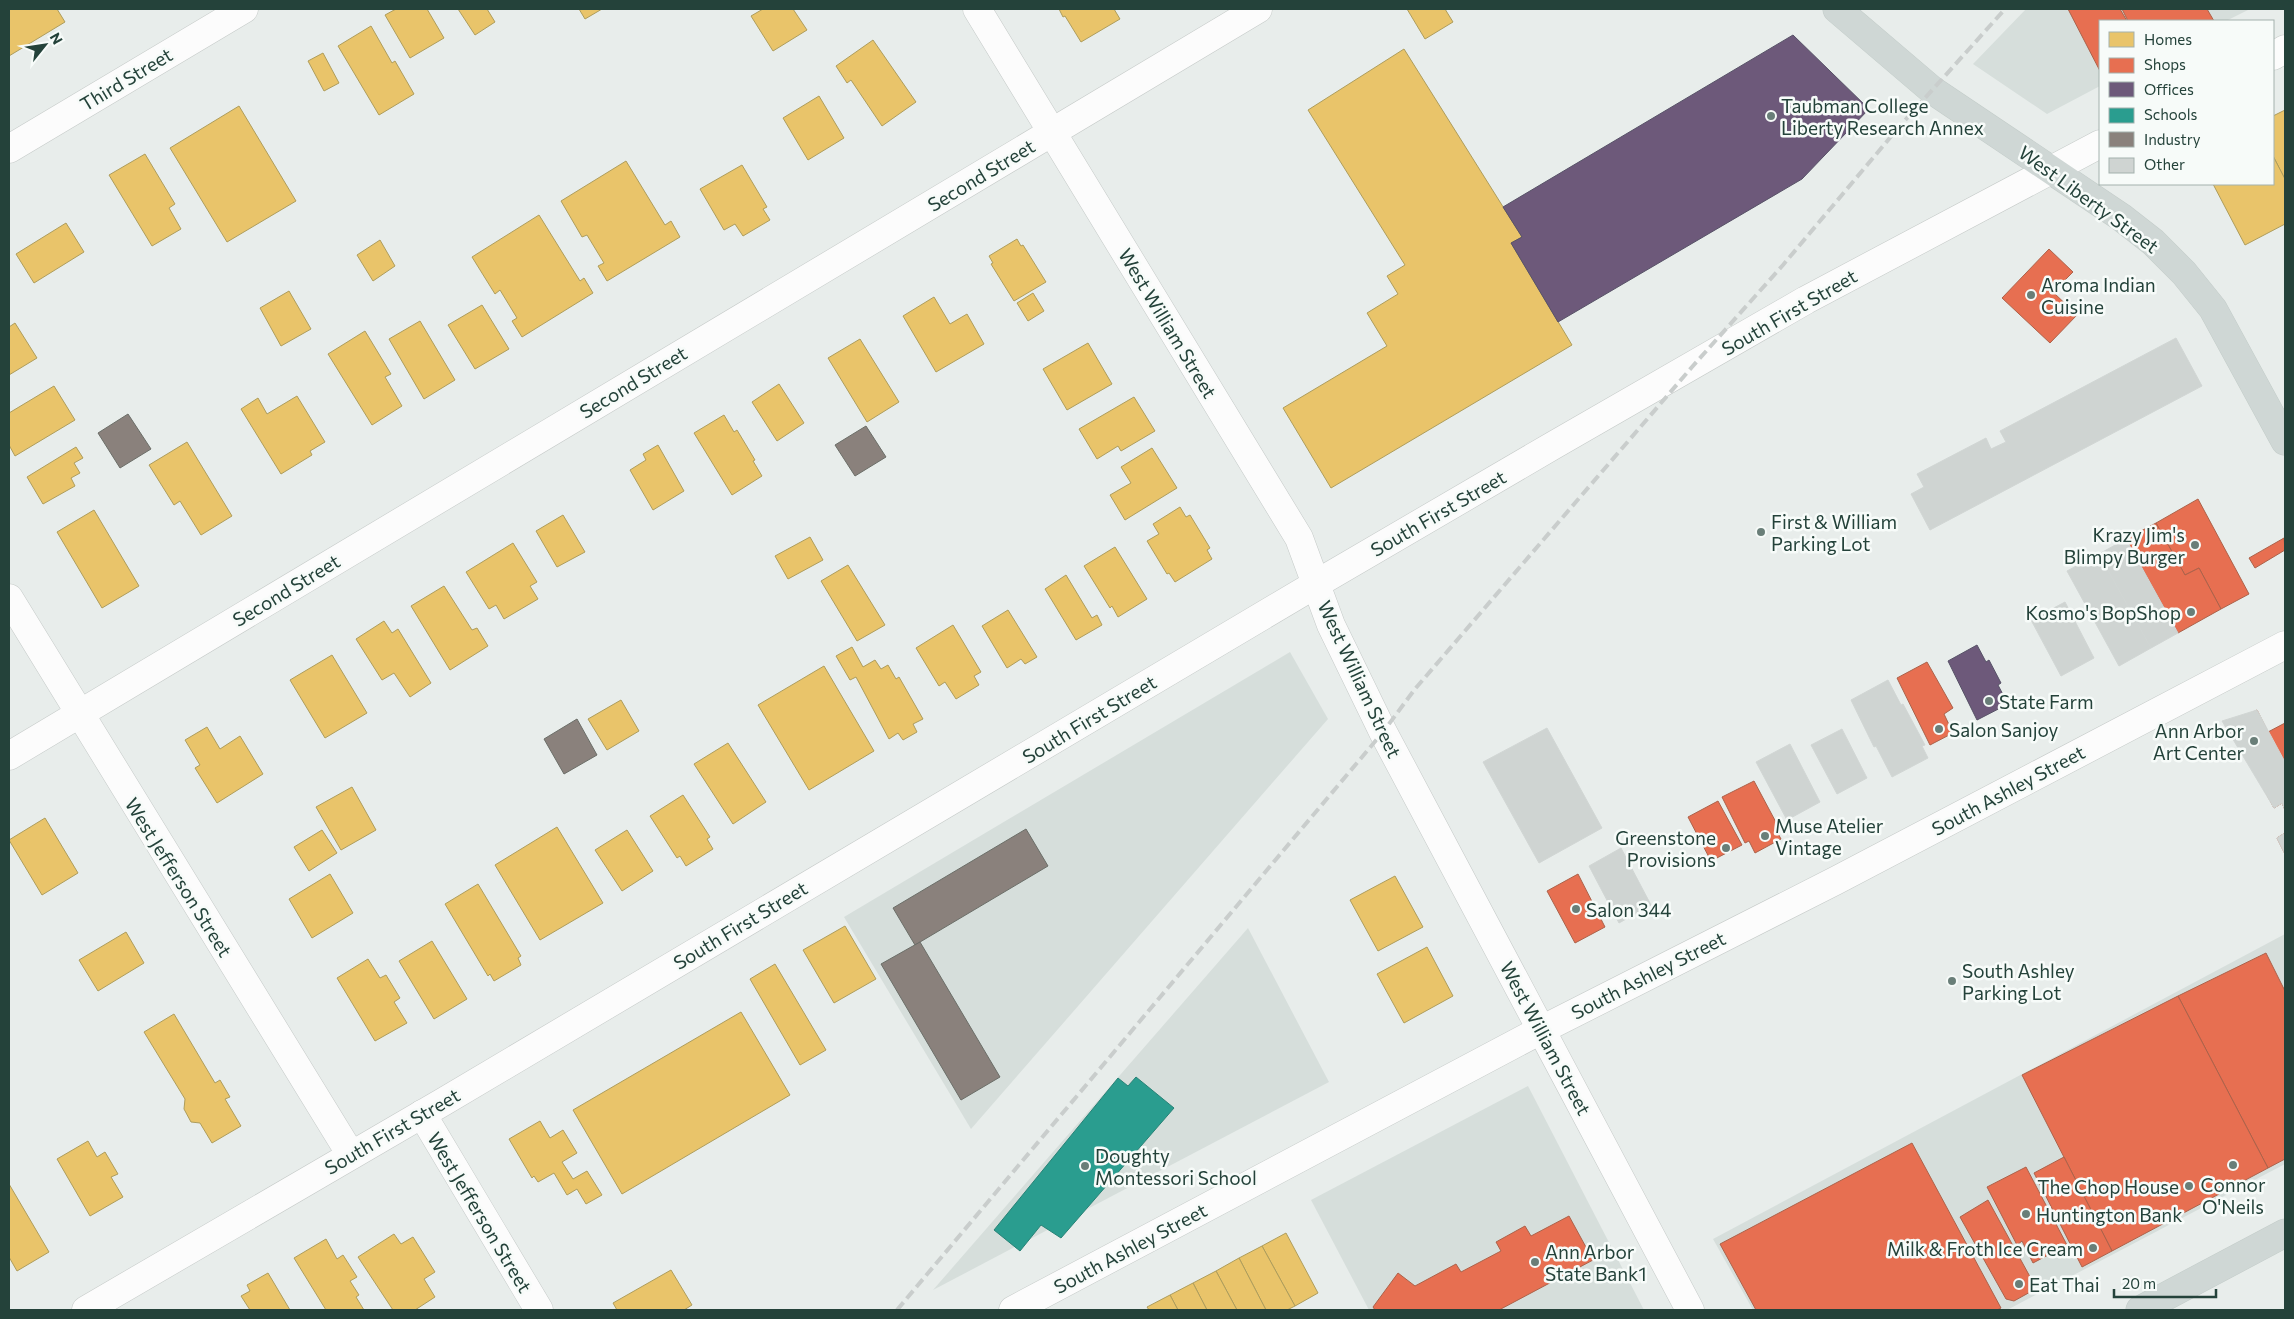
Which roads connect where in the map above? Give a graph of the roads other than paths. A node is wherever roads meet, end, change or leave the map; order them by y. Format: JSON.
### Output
{"nodes":[{"id":1,"x":244,"y":9,"type":"edge"},
{"id":2,"x":977,"y":9,"type":"edge"},
{"id":3,"x":1258,"y":9,"type":"edge"},
{"id":4,"x":1836,"y":9,"type":"edge"},
{"id":5,"x":2285,"y":49,"type":"edge"},
{"id":6,"x":2274,"y":55,"type":"edge"},
{"id":7,"x":1052,"y":132,"type":"junction"},
{"id":8,"x":2099,"y":144,"type":"edge"},
{"id":9,"x":9,"y":149,"type":"edge"},
{"id":10,"x":2050,"y":169,"type":"junction"},
{"id":11,"x":2285,"y":441,"type":"edge"},
{"id":12,"x":1316,"y":584,"type":"junction"},
{"id":13,"x":9,"y":598,"type":"edge"},
{"id":14,"x":2285,"y":645,"type":"edge"},
{"id":15,"x":79,"y":713,"type":"junction"},
{"id":16,"x":9,"y":756,"type":"edge"},
{"id":17,"x":1541,"y":1030,"type":"junction"},
{"id":18,"x":422,"y":1114,"type":"junction"},
{"id":19,"x":351,"y":1155,"type":"junction"},
{"id":20,"x":2285,"y":1233,"type":"edge"},
{"id":21,"x":86,"y":1310,"type":"edge"},
{"id":22,"x":539,"y":1310,"type":"edge"},
{"id":23,"x":1013,"y":1310,"type":"edge"},
{"id":24,"x":1690,"y":1310,"type":"edge"},
{"id":25,"x":2140,"y":1310,"type":"edge"}],
"edges":[{"from":1,"to":9,"type":"street","name":"Third Street"},
{"from":2,"to":7,"type":"street","name":"West William Street"},
{"from":3,"to":7,"type":"street","name":"Second Street"},
{"from":4,"to":10,"type":"main road","name":"West Liberty Street"},
{"from":5,"to":6,"type":"street"},
{"from":7,"to":12,"type":"street","name":"West William Street"},
{"from":7,"to":15,"type":"street","name":"Second Street"},
{"from":8,"to":10,"type":"street","name":"South First Street"},
{"from":10,"to":11,"type":"main road","name":"West Liberty Street"},
{"from":10,"to":12,"type":"street","name":"South First Street"},
{"from":12,"to":17,"type":"street","name":"West William Street"},
{"from":12,"to":18,"type":"street","name":"South First Street"},
{"from":13,"to":15,"type":"street","name":"West Jefferson Street"},
{"from":14,"to":17,"type":"street","name":"South Ashley Street"},
{"from":15,"to":16,"type":"street","name":"Second Street"},
{"from":15,"to":19,"type":"street","name":"West Jefferson Street"},
{"from":17,"to":23,"type":"street","name":"South Ashley Street"},
{"from":17,"to":24,"type":"street","name":"West William Street"},
{"from":18,"to":19,"type":"street","name":"South First Street"},
{"from":18,"to":22,"type":"street","name":"West Jefferson Street"},
{"from":19,"to":21,"type":"street","name":"South First Street"},
{"from":20,"to":25,"type":"main road"}]}
